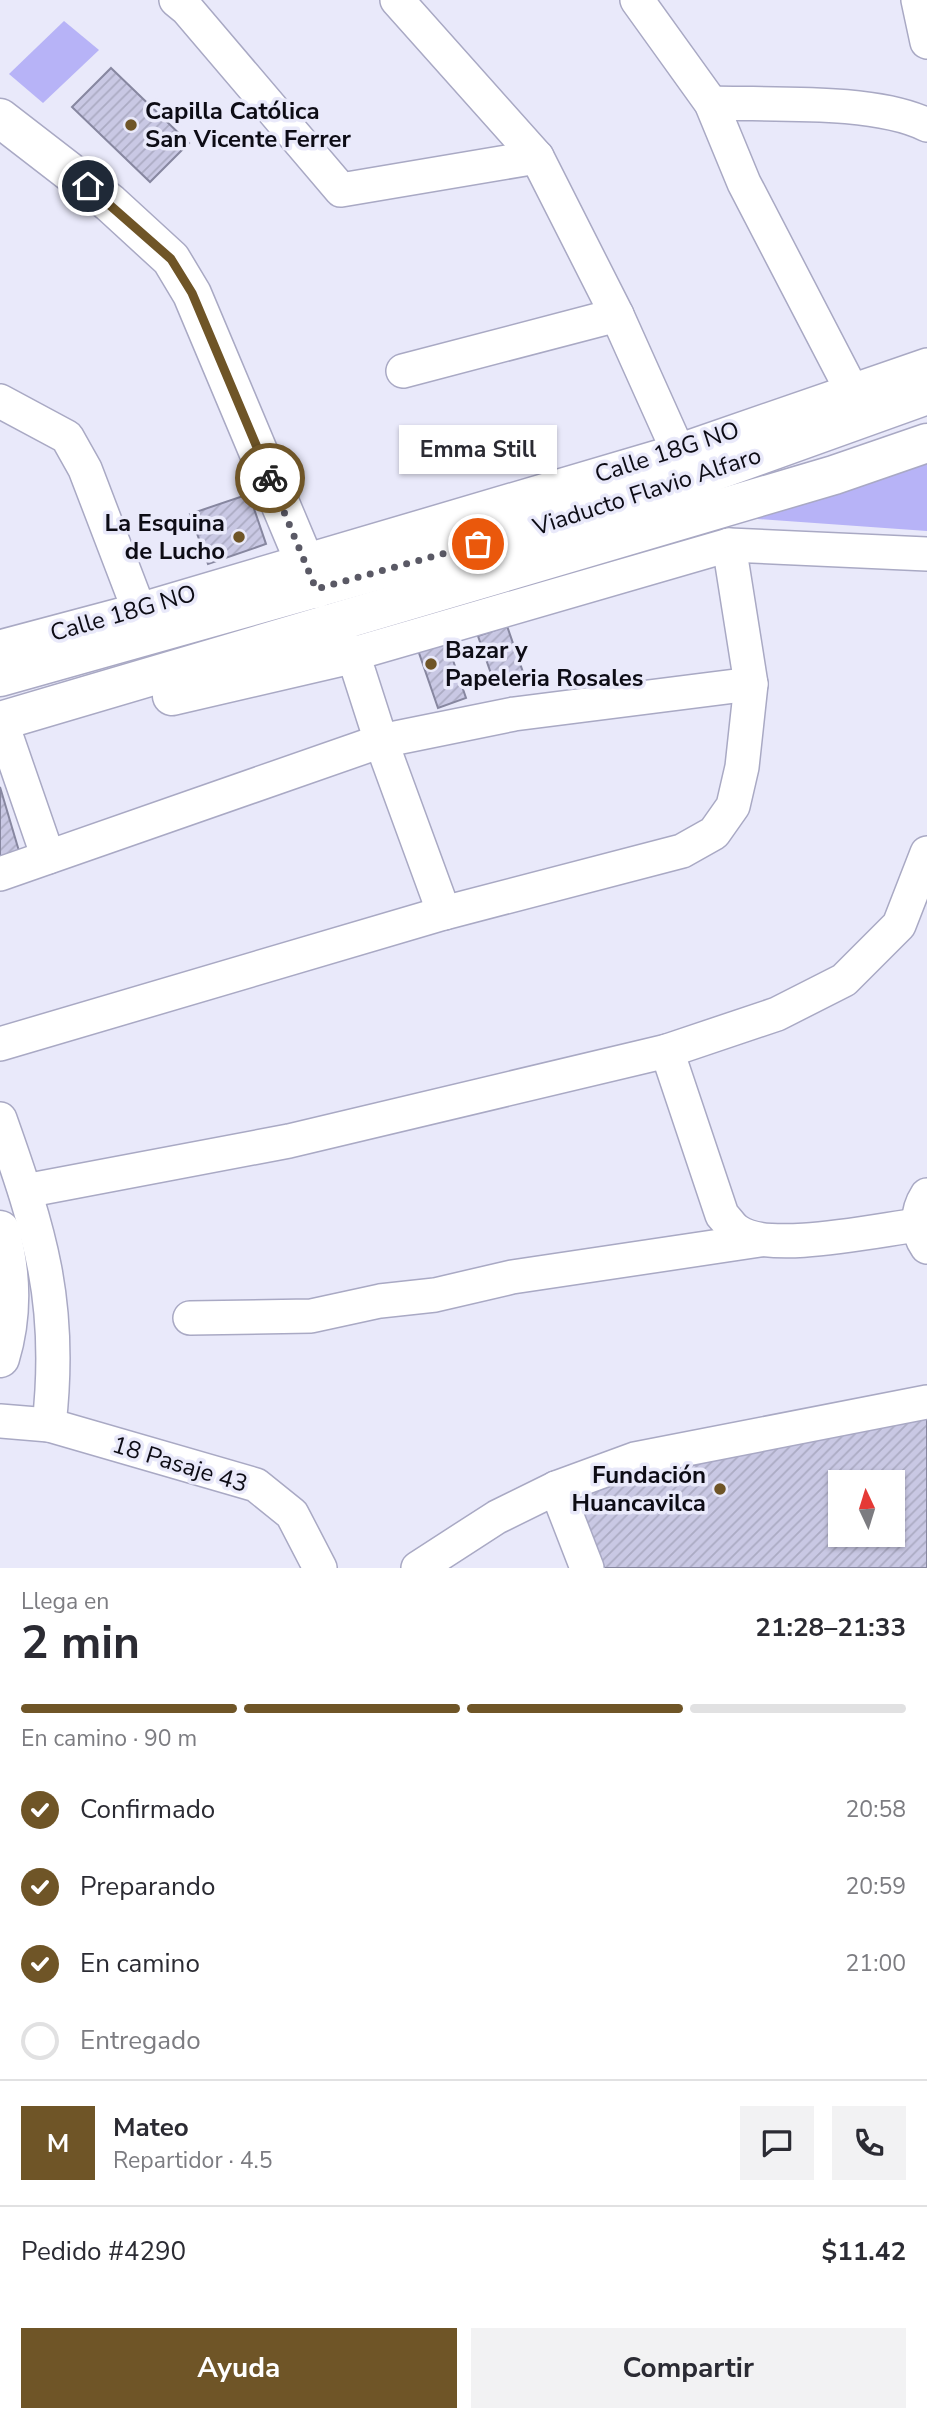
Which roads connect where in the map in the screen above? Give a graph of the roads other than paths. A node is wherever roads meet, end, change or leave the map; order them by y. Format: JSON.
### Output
{"nodes":[{"id":1,"x":397,"y":0,"type":"edge"},
{"id":2,"x":637,"y":0,"type":"edge"},
{"id":3,"x":918,"y":0,"type":"edge"},
{"id":4,"x":187,"y":3,"type":"edge"},
{"id":5,"x":927,"y":42,"type":"edge"},
{"id":6,"x":710,"y":103,"type":"junction"},
{"id":7,"x":0,"y":118,"type":"edge"},
{"id":8,"x":927,"y":125,"type":"edge"},
{"id":9,"x":537,"y":157,"type":"junction"},
{"id":10,"x":617,"y":314,"type":"junction"},
{"id":11,"x":927,"y":365,"type":"edge"},
{"id":12,"x":403,"y":371,"type":"dead end"},
{"id":13,"x":851,"y":389,"type":"junction"},
{"id":14,"x":927,"y":395,"type":"edge"},
{"id":15,"x":0,"y":401,"type":"edge"},
{"id":16,"x":927,"y":443,"type":"edge"},
{"id":17,"x":678,"y":451,"type":"junction"},
{"id":18,"x":729,"y":545,"type":"junction"},
{"id":19,"x":927,"y":554,"type":"edge"},
{"id":20,"x":311,"y":575,"type":"junction"},
{"id":21,"x":139,"y":610,"type":"junction"},
{"id":22,"x":6,"y":640,"type":"edge"},
{"id":23,"x":353,"y":654,"type":"junction"},
{"id":24,"x":0,"y":677,"type":"edge"},
{"id":25,"x":751,"y":684,"type":"junction"},
{"id":26,"x":6,"y":720,"type":"edge"},
{"id":27,"x":381,"y":741,"type":"junction"},
{"id":28,"x":927,"y":853,"type":"edge"},
{"id":29,"x":48,"y":857,"type":"junction"},
{"id":30,"x":0,"y":874,"type":"edge"},
{"id":31,"x":444,"y":913,"type":"junction"},
{"id":32,"x":0,"y":1044,"type":"edge"},
{"id":33,"x":667,"y":1051,"type":"junction"},
{"id":34,"x":0,"y":1119,"type":"edge"},
{"id":35,"x":25,"y":1191,"type":"junction"},
{"id":36,"x":923,"y":1218,"type":"edge"},
{"id":37,"x":0,"y":1230,"type":"edge"},
{"id":38,"x":760,"y":1240,"type":"junction"},
{"id":39,"x":190,"y":1318,"type":"dead end"},
{"id":40,"x":0,"y":1358,"type":"edge"},
{"id":41,"x":925,"y":1405,"type":"edge"},
{"id":42,"x":0,"y":1421,"type":"edge"},
{"id":43,"x":49,"y":1425,"type":"junction"},
{"id":44,"x":556,"y":1488,"type":"junction"},
{"id":45,"x":320,"y":1568,"type":"edge"},
{"id":46,"x":418,"y":1568,"type":"edge"},
{"id":47,"x":587,"y":1568,"type":"edge"}],
"edges":[{"from":1,"to":9,"type":"street"},
{"from":2,"to":6,"type":"street"},
{"from":3,"to":5,"type":"street"},
{"from":4,"to":9,"type":"street"},
{"from":6,"to":8,"type":"street"},
{"from":6,"to":13,"type":"street"},
{"from":7,"to":20,"type":"main road"},
{"from":9,"to":10,"type":"street"},
{"from":10,"to":12,"type":"street"},
{"from":10,"to":17,"type":"street"},
{"from":11,"to":13,"type":"street","name":"Calle 18G NO"},
{"from":13,"to":17,"type":"street","name":"Calle 18G NO"},
{"from":14,"to":20,"type":"main road","name":"Viaducto Flavio Alfaro"},
{"from":15,"to":21,"type":"street"},
{"from":16,"to":26,"type":"main road","name":"Viaducto Flavio Alfaro"},
{"from":17,"to":20,"type":"street","name":"Calle 18G NO"},
{"from":18,"to":19,"type":"street"},
{"from":18,"to":23,"type":"street"},
{"from":18,"to":25,"type":"street"},
{"from":20,"to":21,"type":"street","name":"Calle 18G NO"},
{"from":20,"to":24,"type":"main road","name":"Viaducto Flavio Alfaro"},
{"from":21,"to":22,"type":"street","name":"Calle 18G NO"},
{"from":23,"to":26,"type":"main road"},
{"from":23,"to":27,"type":"street"},
{"from":25,"to":27,"type":"street"},
{"from":25,"to":31,"type":"street"},
{"from":26,"to":29,"type":"street"},
{"from":27,"to":29,"type":"street"},
{"from":27,"to":31,"type":"street"},
{"from":28,"to":33,"type":"street"},
{"from":29,"to":30,"type":"street"},
{"from":31,"to":32,"type":"street"},
{"from":33,"to":35,"type":"street"},
{"from":33,"to":38,"type":"street"},
{"from":34,"to":35,"type":"street"},
{"from":35,"to":43,"type":"street"},
{"from":36,"to":38,"type":"street"},
{"from":37,"to":40,"type":"main road"},
{"from":38,"to":39,"type":"street"},
{"from":41,"to":44,"type":"street"},
{"from":42,"to":43,"type":"street","name":"18 Pasaje 43"},
{"from":43,"to":45,"type":"street","name":"18 Pasaje 43"},
{"from":44,"to":46,"type":"street"},
{"from":44,"to":47,"type":"street"}]}
